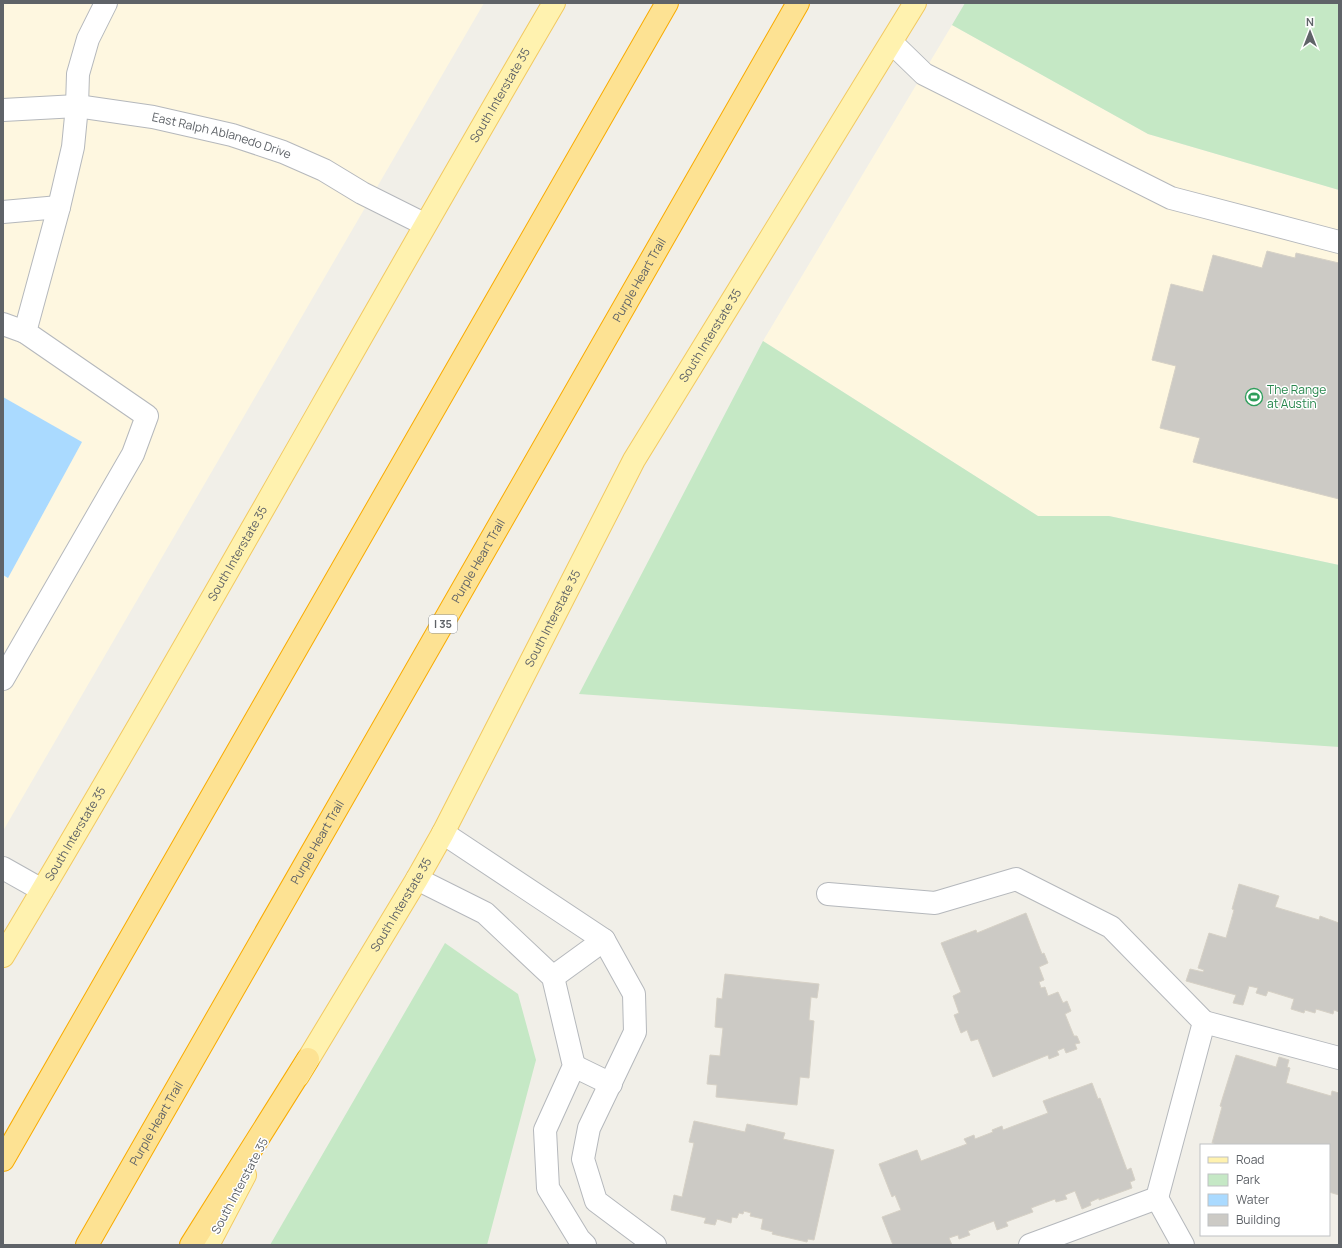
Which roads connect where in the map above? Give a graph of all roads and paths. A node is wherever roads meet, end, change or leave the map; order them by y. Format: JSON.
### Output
{"nodes":[{"id":1,"x":106,"y":3,"type":"edge"},
{"id":2,"x":554,"y":3,"type":"edge"},
{"id":3,"x":667,"y":3,"type":"edge"},
{"id":4,"x":798,"y":3,"type":"edge"},
{"id":5,"x":915,"y":3,"type":"edge"},
{"id":6,"x":892,"y":43,"type":"junction"},
{"id":7,"x":77,"y":106,"type":"junction"},
{"id":8,"x":3,"y":110,"type":"edge"},
{"id":9,"x":59,"y":207,"type":"junction"},
{"id":10,"x":3,"y":212,"type":"edge"},
{"id":11,"x":424,"y":224,"type":"junction"},
{"id":12,"x":1339,"y":242,"type":"edge"},
{"id":13,"x":3,"y":324,"type":"edge"},
{"id":14,"x":25,"y":332,"type":"junction"},
{"id":15,"x":3,"y":679,"type":"edge"},
{"id":16,"x":443,"y":833,"type":"junction"},
{"id":17,"x":3,"y":868,"type":"edge"},
{"id":18,"x":417,"y":879,"type":"junction"},
{"id":19,"x":42,"y":890,"type":"junction"},
{"id":20,"x":828,"y":894,"type":"dead end"},
{"id":21,"x":604,"y":940,"type":"junction"},
{"id":22,"x":3,"y":956,"type":"edge"},
{"id":23,"x":553,"y":977,"type":"junction"},
{"id":24,"x":1204,"y":1022,"type":"junction"},
{"id":25,"x":1339,"y":1058,"type":"edge"},
{"id":26,"x":308,"y":1059,"type":"junction"},
{"id":27,"x":574,"y":1066,"type":"junction"},
{"id":28,"x":611,"y":1084,"type":"junction"},
{"id":29,"x":3,"y":1160,"type":"edge"},
{"id":30,"x":1157,"y":1198,"type":"junction"},
{"id":31,"x":1071,"y":1238,"type":"edge"},
{"id":32,"x":87,"y":1245,"type":"edge"},
{"id":33,"x":191,"y":1245,"type":"edge"},
{"id":34,"x":208,"y":1245,"type":"edge"},
{"id":35,"x":585,"y":1245,"type":"edge"},
{"id":36,"x":655,"y":1245,"type":"edge"},
{"id":37,"x":1030,"y":1245,"type":"edge"},
{"id":38,"x":1183,"y":1245,"type":"edge"}],
"edges":[{"from":1,"to":7,"type":"street"},
{"from":2,"to":11,"type":"main road","name":"South Interstate 35"},
{"from":3,"to":29,"type":"highway"},
{"from":4,"to":32,"type":"highway","name":"Purple Heart Trail","number":"I 35"},
{"from":5,"to":6,"type":"main road","name":"South Interstate 35"},
{"from":6,"to":12,"type":"street"},
{"from":6,"to":16,"type":"main road","name":"South Interstate 35"},
{"from":7,"to":8,"type":"street","name":"East Ralph Ablanedo Drive"},
{"from":7,"to":9,"type":"street"},
{"from":7,"to":11,"type":"street","name":"East Ralph Ablanedo Drive"},
{"from":9,"to":10,"type":"street"},
{"from":9,"to":14,"type":"street"},
{"from":11,"to":19,"type":"main road","name":"South Interstate 35"},
{"from":13,"to":14,"type":"street"},
{"from":14,"to":15,"type":"street"},
{"from":16,"to":18,"type":"main road","name":"South Interstate 35"},
{"from":16,"to":21,"type":"street"},
{"from":17,"to":19,"type":"street"},
{"from":18,"to":23,"type":"street"},
{"from":18,"to":26,"type":"main road","name":"South Interstate 35"},
{"from":19,"to":22,"type":"main road","name":"South Interstate 35"},
{"from":20,"to":24,"type":"street"},
{"from":21,"to":23,"type":"street"},
{"from":21,"to":28,"type":"street"},
{"from":23,"to":27,"type":"street"},
{"from":24,"to":25,"type":"street"},
{"from":24,"to":30,"type":"street"},
{"from":26,"to":33,"type":"highway"},
{"from":26,"to":34,"type":"main road","name":"South Interstate 35"},
{"from":27,"to":28,"type":"street"},
{"from":27,"to":35,"type":"street"},
{"from":28,"to":36,"type":"street"},
{"from":30,"to":31,"type":"street"},
{"from":30,"to":38,"type":"street"},
{"from":31,"to":37,"type":"street"}]}
